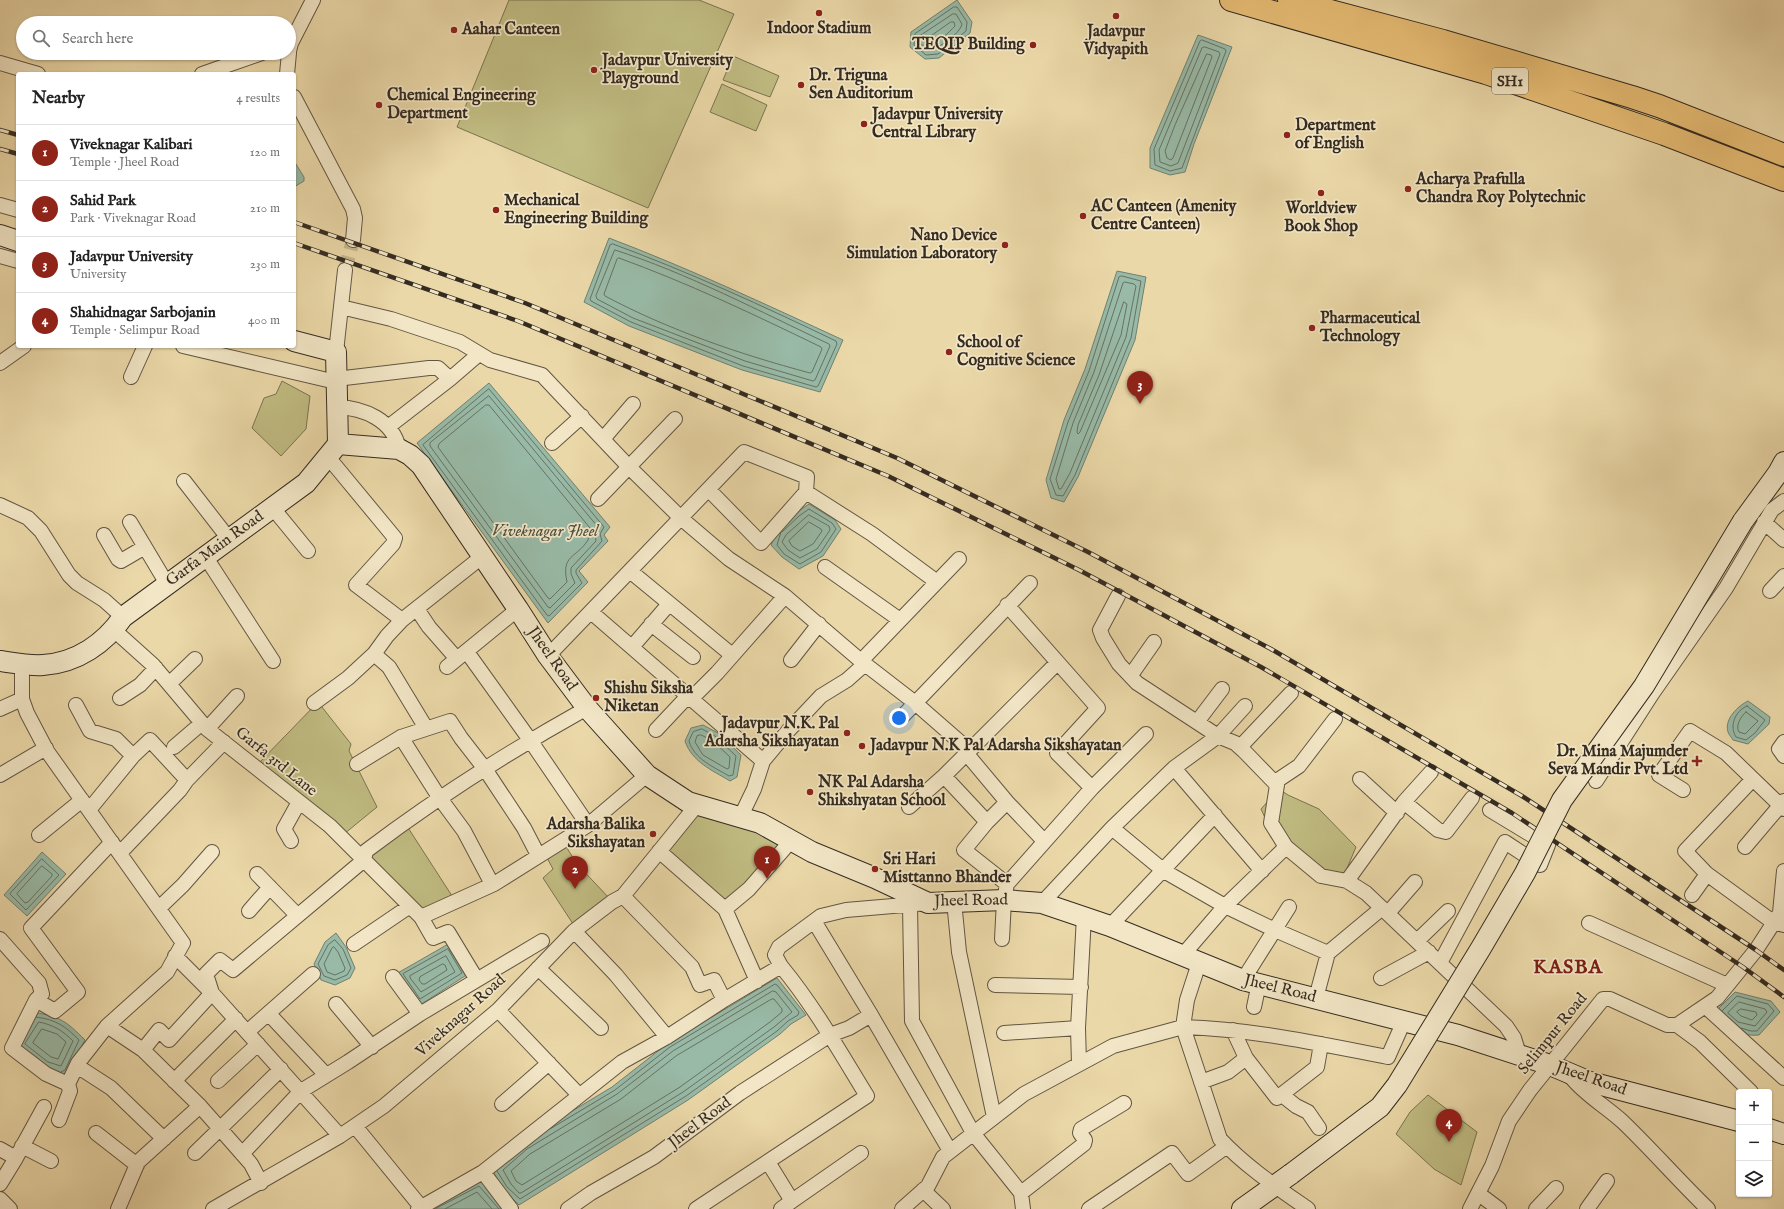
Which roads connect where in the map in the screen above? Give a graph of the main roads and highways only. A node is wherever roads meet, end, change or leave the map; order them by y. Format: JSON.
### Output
{"nodes":[{"id":1,"x":1231,"y":0,"type":"edge"},
{"id":2,"x":1278,"y":4,"type":"edge"},
{"id":3,"x":1784,"y":155,"type":"edge"},
{"id":4,"x":1784,"y":180,"type":"edge"}],
"edges":[{"from":1,"to":2,"type":"main road","number":"SH1"},
{"from":2,"to":3,"type":"main road","number":"SH1"},
{"from":2,"to":4,"type":"main road","number":"SH1"}]}
